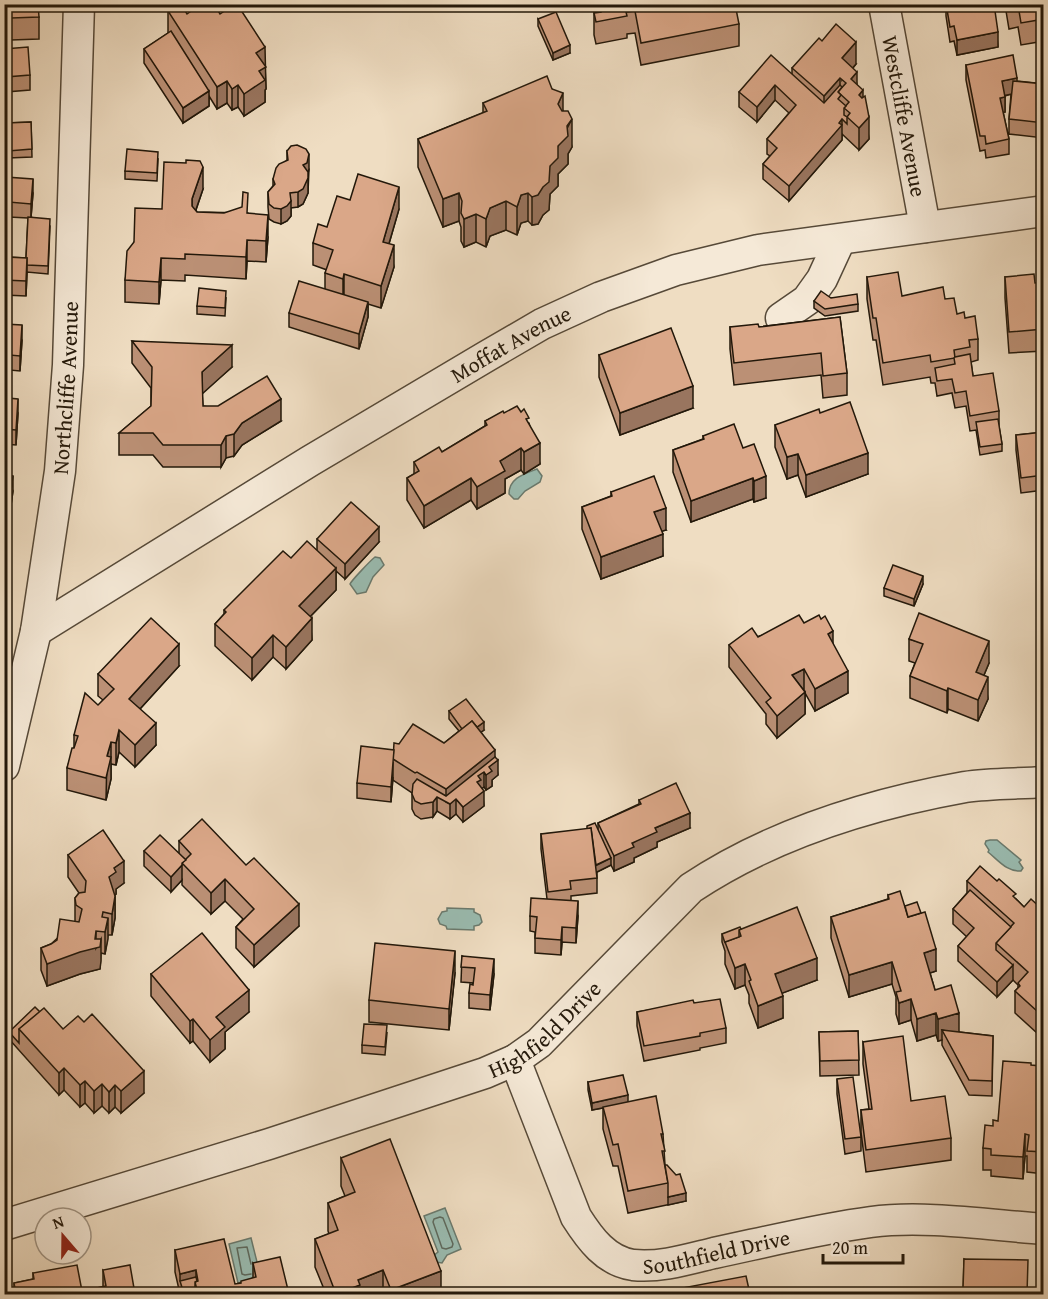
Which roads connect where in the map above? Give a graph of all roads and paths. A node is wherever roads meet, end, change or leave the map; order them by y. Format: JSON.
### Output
{"nodes":[{"id":1,"x":80,"y":4,"type":"edge"},
{"id":2,"x":884,"y":4,"type":"edge"},
{"id":3,"x":1044,"y":211,"type":"edge"},
{"id":4,"x":925,"y":227,"type":"junction"},
{"id":5,"x":840,"y":240,"type":"junction"},
{"id":6,"x":781,"y":318,"type":"dead end"},
{"id":7,"x":36,"y":632,"type":"junction"},
{"id":8,"x":4,"y":766,"type":"edge"},
{"id":9,"x":1044,"y":782,"type":"edge"},
{"id":10,"x":515,"y":1060,"type":"junction"},
{"id":11,"x":4,"y":1225,"type":"edge"},
{"id":12,"x":1044,"y":1229,"type":"edge"}],
"edges":[{"from":1,"to":7,"type":"street","name":"Northcliffe Avenue"},
{"from":2,"to":4,"type":"street","name":"Westcliffe Avenue"},
{"from":3,"to":4,"type":"street","name":"Moffat Avenue"},
{"from":4,"to":5,"type":"street","name":"Moffat Avenue"},
{"from":5,"to":6,"type":"street"},
{"from":5,"to":7,"type":"street","name":"Moffat Avenue"},
{"from":7,"to":8,"type":"street","name":"Northcliffe Avenue"},
{"from":9,"to":10,"type":"street","name":"Highfield Drive"},
{"from":10,"to":11,"type":"street","name":"Highfield Drive"},
{"from":10,"to":12,"type":"street","name":"Southfield Drive"}]}
